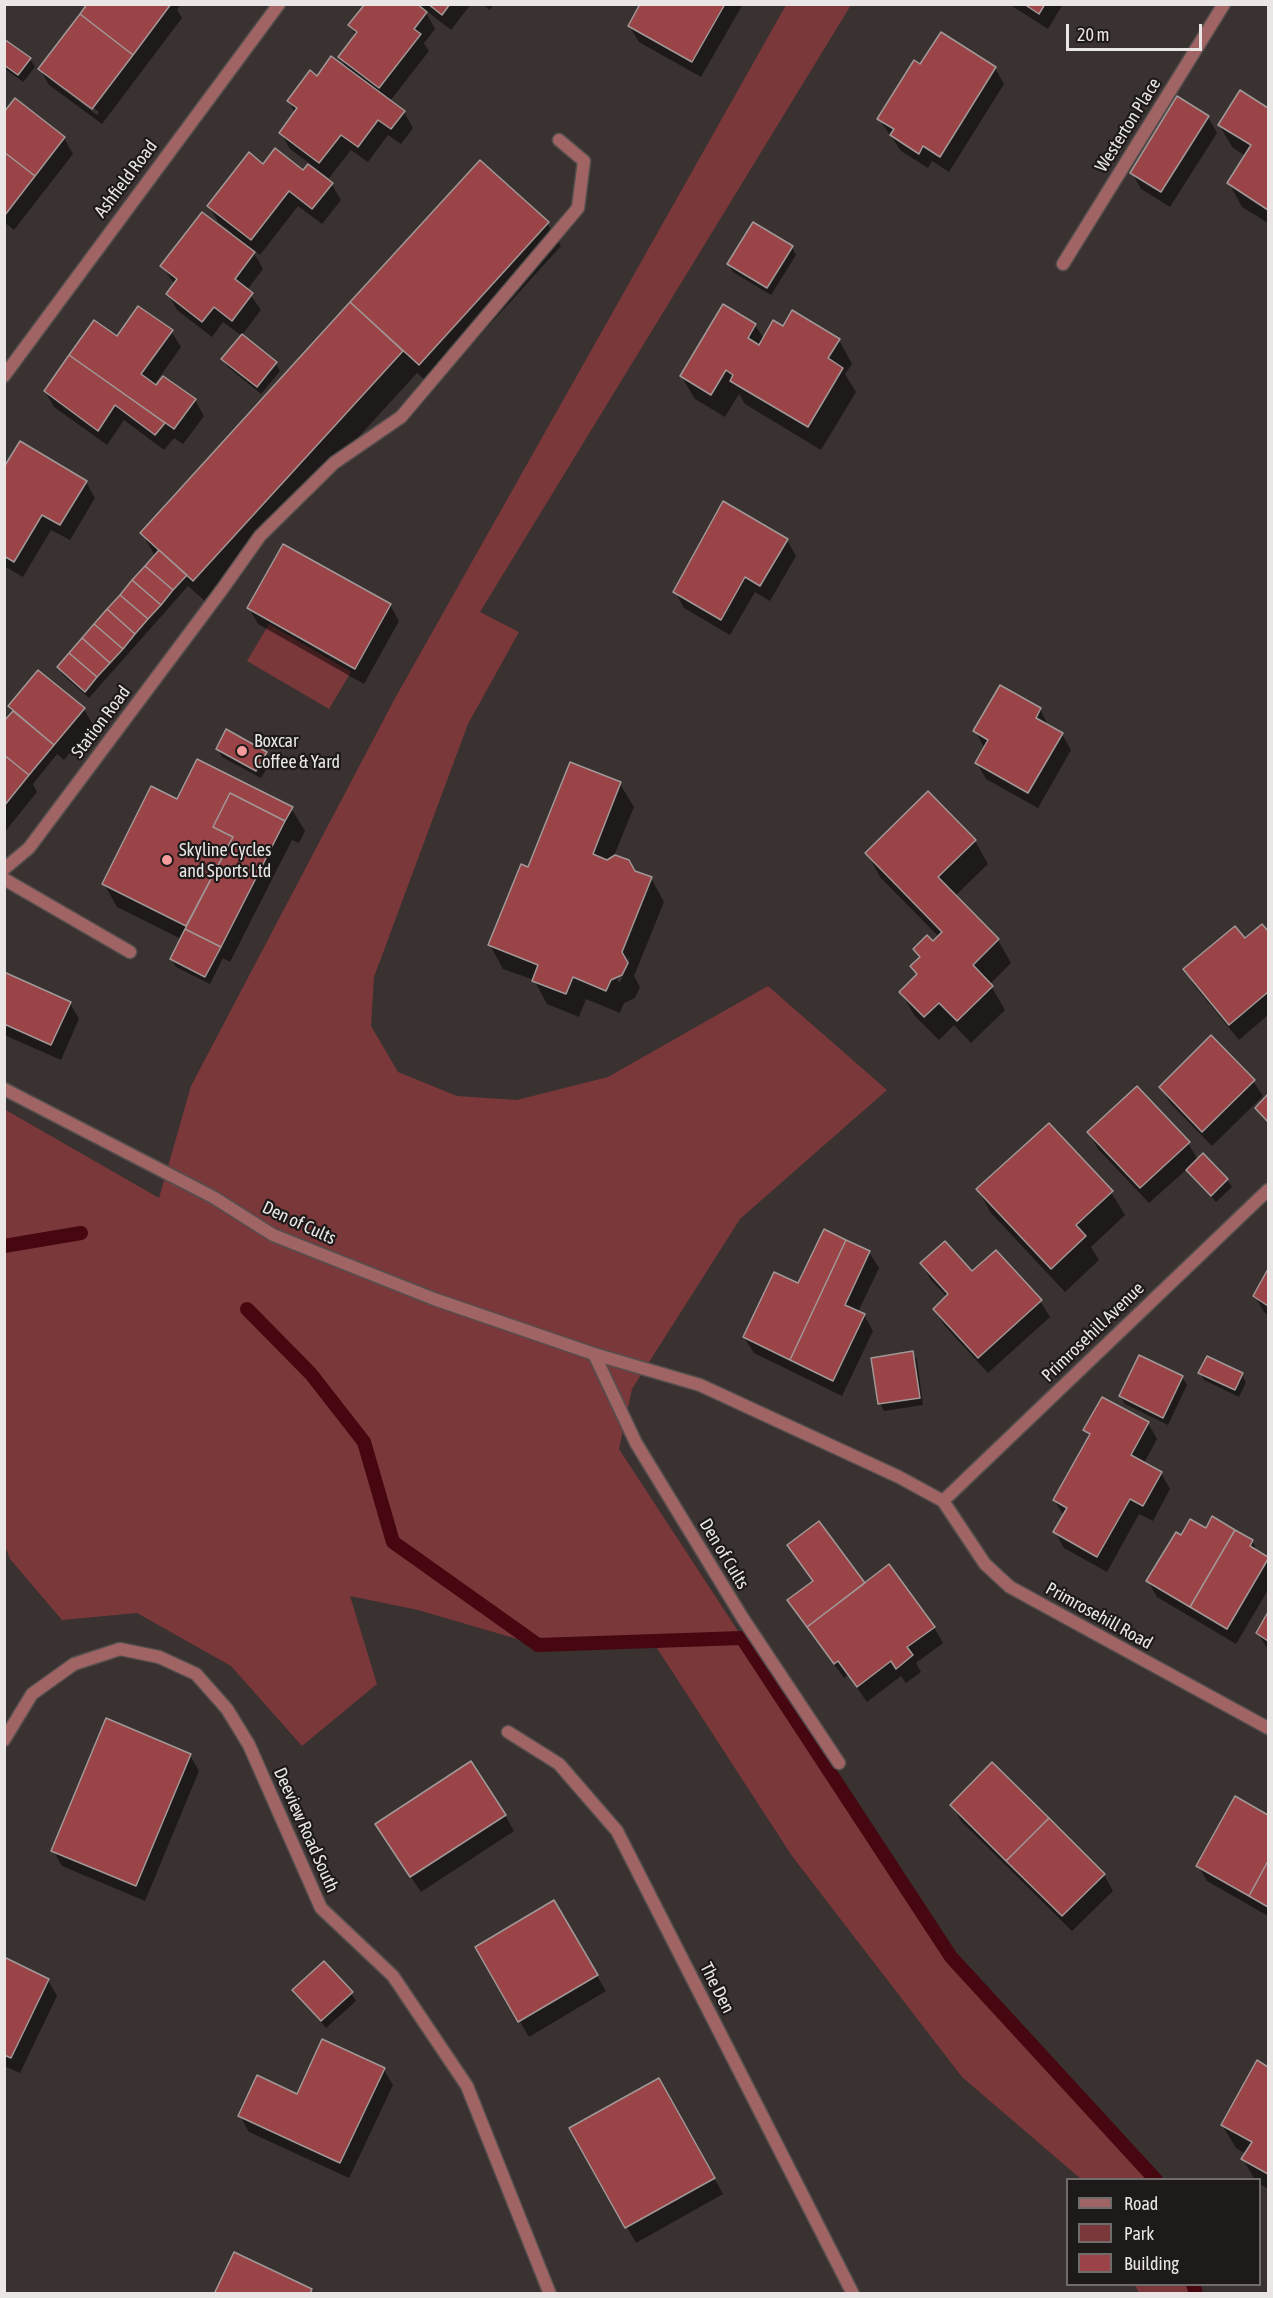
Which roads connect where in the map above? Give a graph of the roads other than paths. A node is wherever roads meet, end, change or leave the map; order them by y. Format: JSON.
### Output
{"nodes":[{"id":1,"x":279,"y":4,"type":"edge"},
{"id":2,"x":1224,"y":4,"type":"edge"},
{"id":3,"x":559,"y":140,"type":"dead end"},
{"id":4,"x":1063,"y":264,"type":"dead end"},
{"id":5,"x":4,"y":376,"type":"edge"},
{"id":6,"x":4,"y":868,"type":"edge"},
{"id":7,"x":4,"y":879,"type":"edge"},
{"id":8,"x":130,"y":952,"type":"dead end"},
{"id":9,"x":4,"y":1089,"type":"edge"},
{"id":10,"x":1269,"y":1190,"type":"edge"},
{"id":11,"x":594,"y":1354,"type":"junction"},
{"id":12,"x":943,"y":1501,"type":"junction"},
{"id":13,"x":1269,"y":1728,"type":"edge"},
{"id":14,"x":508,"y":1732,"type":"dead end"},
{"id":15,"x":4,"y":1740,"type":"edge"},
{"id":16,"x":839,"y":1763,"type":"dead end"},
{"id":17,"x":550,"y":2294,"type":"edge"},
{"id":18,"x":853,"y":2294,"type":"edge"}],
"edges":[{"from":1,"to":5,"type":"street","name":"Ashfield Road"},
{"from":2,"to":4,"type":"street","name":"Westerton Place"},
{"from":3,"to":6,"type":"street","name":"Station Road"},
{"from":7,"to":8,"type":"street"},
{"from":9,"to":11,"type":"street","name":"Den of Cults"},
{"from":10,"to":12,"type":"street","name":"Primrosehill Avenue"},
{"from":11,"to":12,"type":"street","name":"Den of Cults"},
{"from":11,"to":16,"type":"street","name":"Den of Cults"},
{"from":12,"to":13,"type":"street","name":"Primrosehill Road"},
{"from":14,"to":18,"type":"street","name":"The Den"},
{"from":15,"to":17,"type":"street","name":"Deeview Road South"}]}
